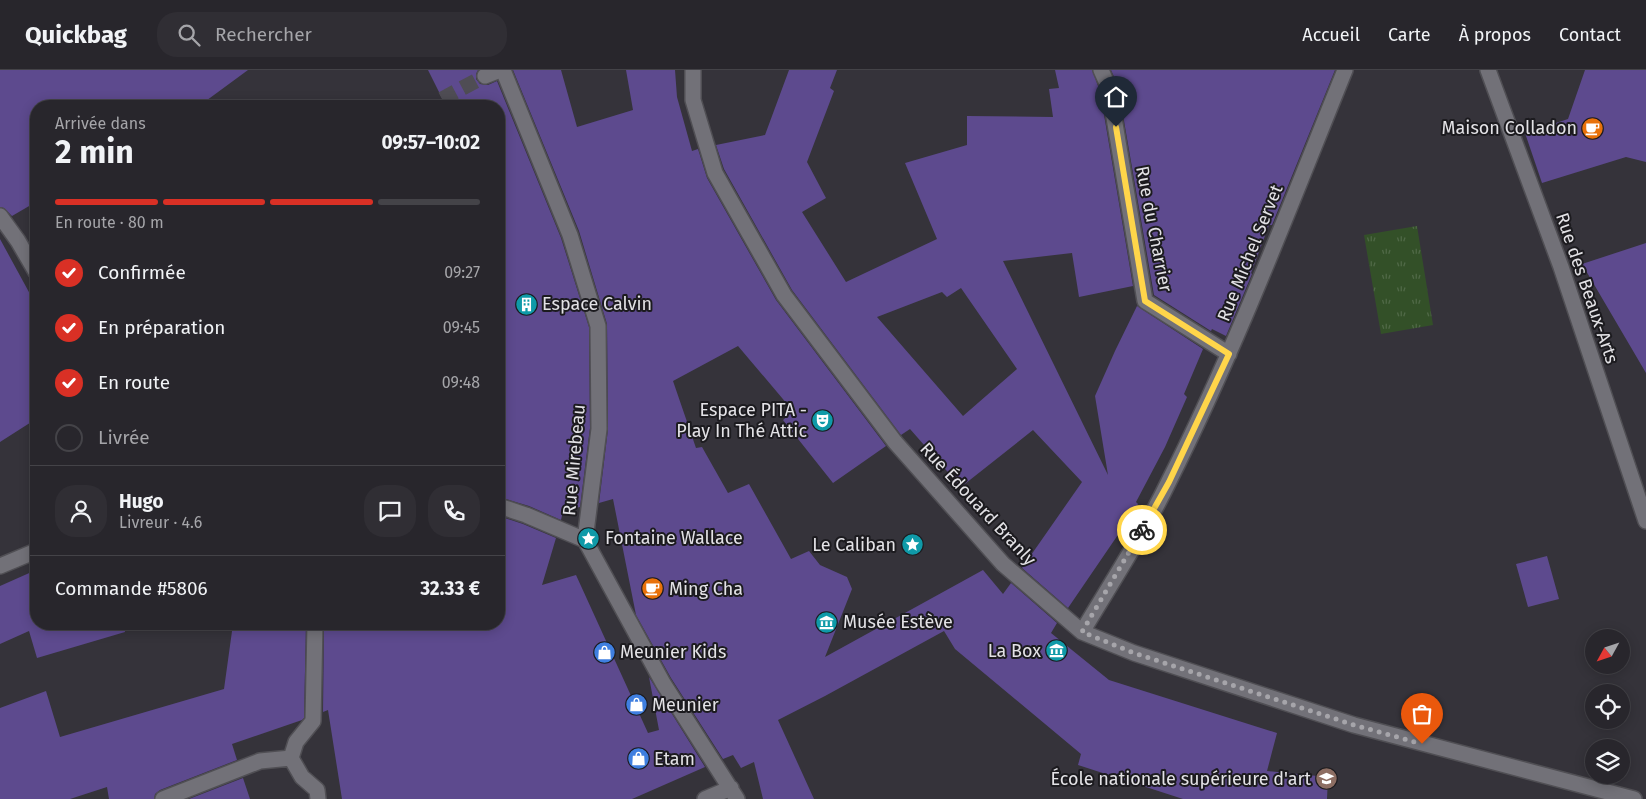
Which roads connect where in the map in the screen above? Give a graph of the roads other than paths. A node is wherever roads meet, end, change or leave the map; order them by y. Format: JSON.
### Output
{"nodes":[{"id":1,"x":501,"y":70,"type":"edge"},
{"id":2,"x":693,"y":70,"type":"edge"},
{"id":3,"x":1102,"y":70,"type":"edge"},
{"id":4,"x":1345,"y":70,"type":"edge"},
{"id":5,"x":1488,"y":70,"type":"edge"},
{"id":6,"x":485,"y":76,"type":"tunnel mouth"},
{"id":7,"x":0,"y":216,"type":"edge"},
{"id":8,"x":30,"y":262,"type":"edge"},
{"id":9,"x":1229,"y":354,"type":"junction"},
{"id":10,"x":505,"y":508,"type":"edge"},
{"id":11,"x":1646,"y":521,"type":"edge"},
{"id":12,"x":584,"y":540,"type":"junction"},
{"id":13,"x":30,"y":554,"type":"edge"},
{"id":14,"x":0,"y":566,"type":"edge"},
{"id":15,"x":315,"y":630,"type":"edge"},
{"id":16,"x":1082,"y":632,"type":"junction"},
{"id":17,"x":291,"y":758,"type":"junction"},
{"id":18,"x":734,"y":793,"type":"edge"},
{"id":19,"x":163,"y":799,"type":"edge"},
{"id":20,"x":318,"y":799,"type":"edge"},
{"id":21,"x":705,"y":799,"type":"edge"},
{"id":22,"x":1634,"y":799,"type":"edge"}],
"edges":[{"from":1,"to":6,"type":"street"},
{"from":1,"to":12,"type":"street","name":"Rue Mirebeau"},
{"from":2,"to":16,"type":"street","name":"Rue Édouard Branly"},
{"from":3,"to":9,"type":"street","name":"Rue du Charrier"},
{"from":4,"to":9,"type":"street","name":"Rue Michel Servet"},
{"from":5,"to":11,"type":"street","name":"Rue des Beaux-Arts"},
{"from":7,"to":8,"type":"street"},
{"from":9,"to":16,"type":"street","name":"Rue Michel Servet"},
{"from":10,"to":12,"type":"street"},
{"from":12,"to":18,"type":"street","name":"Rue Mirebeau"},
{"from":13,"to":14,"type":"street"},
{"from":15,"to":17,"type":"street"},
{"from":16,"to":22,"type":"street","name":"Rue Édouard Branly"},
{"from":17,"to":19,"type":"street"},
{"from":17,"to":20,"type":"street"},
{"from":18,"to":21,"type":"street"}]}
